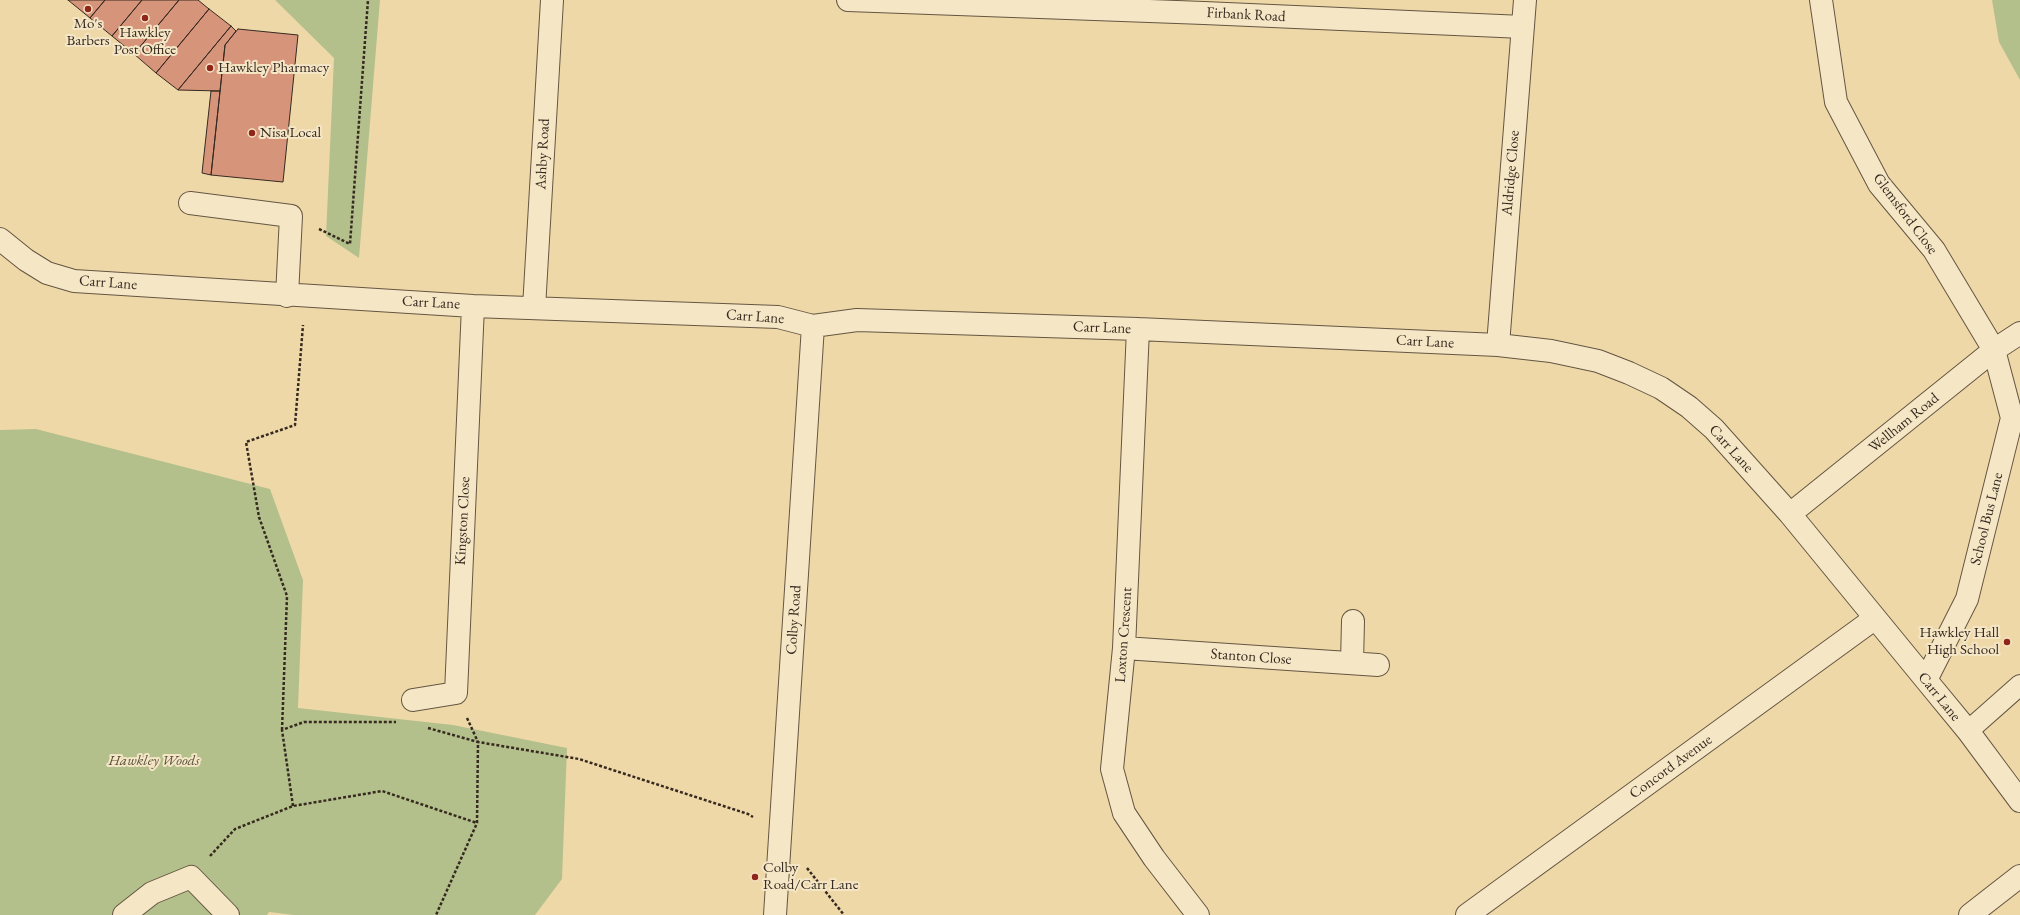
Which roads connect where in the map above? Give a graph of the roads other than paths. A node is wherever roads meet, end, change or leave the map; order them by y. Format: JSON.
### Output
{"nodes":[{"id":1,"x":552,"y":0,"type":"edge"},
{"id":2,"x":848,"y":0,"type":"edge"},
{"id":3,"x":1525,"y":0,"type":"edge"},
{"id":4,"x":1822,"y":0,"type":"edge"},
{"id":5,"x":889,"y":1,"type":"edge"},
{"id":6,"x":1205,"y":6,"type":"edge"},
{"id":7,"x":1523,"y":27,"type":"junction"},
{"id":8,"x":190,"y":203,"type":"dead end"},
{"id":9,"x":0,"y":239,"type":"edge"},
{"id":10,"x":296,"y":296,"type":"junction"},
{"id":11,"x":473,"y":306,"type":"junction"},
{"id":12,"x":534,"y":308,"type":"junction"},
{"id":13,"x":813,"y":326,"type":"junction"},
{"id":14,"x":1138,"y":329,"type":"junction"},
{"id":15,"x":2020,"y":333,"type":"edge"},
{"id":16,"x":1498,"y":345,"type":"junction"},
{"id":17,"x":1994,"y":350,"type":"junction"},
{"id":18,"x":1790,"y":514,"type":"junction"},
{"id":19,"x":1874,"y":618,"type":"junction"},
{"id":20,"x":1353,"y":621,"type":"dead end"},
{"id":21,"x":1124,"y":648,"type":"junction"},
{"id":22,"x":1352,"y":663,"type":"junction"},
{"id":23,"x":1378,"y":665,"type":"dead end"},
{"id":24,"x":1926,"y":680,"type":"junction"},
{"id":25,"x":2020,"y":685,"type":"edge"},
{"id":26,"x":413,"y":700,"type":"dead end"},
{"id":27,"x":1968,"y":731,"type":"junction"},
{"id":28,"x":2020,"y":801,"type":"edge"},
{"id":29,"x":2020,"y":876,"type":"edge"},
{"id":30,"x":124,"y":915,"type":"edge"},
{"id":31,"x":228,"y":915,"type":"edge"},
{"id":32,"x":775,"y":915,"type":"edge"},
{"id":33,"x":1198,"y":915,"type":"edge"},
{"id":34,"x":1467,"y":915,"type":"edge"},
{"id":35,"x":1970,"y":915,"type":"edge"}],
"edges":[{"from":1,"to":12,"type":"street","name":"Ashby Road"},
{"from":2,"to":5,"type":"street","name":"Firbank Road"},
{"from":3,"to":7,"type":"street","name":"Aldridge Close"},
{"from":4,"to":17,"type":"street","name":"Glemsford Close"},
{"from":5,"to":6,"type":"street","name":"Firbank Road"},
{"from":6,"to":7,"type":"street","name":"Firbank Road"},
{"from":7,"to":16,"type":"street","name":"Aldridge Close"},
{"from":8,"to":10,"type":"street"},
{"from":9,"to":10,"type":"street","name":"Carr Lane"},
{"from":10,"to":11,"type":"street","name":"Carr Lane"},
{"from":11,"to":12,"type":"street","name":"Carr Lane"},
{"from":11,"to":26,"type":"street","name":"Kingston Close"},
{"from":12,"to":13,"type":"street","name":"Carr Lane"},
{"from":13,"to":14,"type":"street","name":"Carr Lane"},
{"from":13,"to":32,"type":"street","name":"Colby Road"},
{"from":14,"to":16,"type":"street","name":"Carr Lane"},
{"from":14,"to":21,"type":"street","name":"Loxton Crescent"},
{"from":15,"to":17,"type":"street","name":"Wellham Road"},
{"from":16,"to":18,"type":"street","name":"Carr Lane"},
{"from":17,"to":18,"type":"street","name":"Wellham Road"},
{"from":17,"to":24,"type":"street","name":"School Bus Lane"},
{"from":18,"to":19,"type":"street","name":"Carr Lane"},
{"from":19,"to":24,"type":"street","name":"Carr Lane"},
{"from":19,"to":34,"type":"street","name":"Concord Avenue"},
{"from":20,"to":22,"type":"street"},
{"from":21,"to":22,"type":"street","name":"Stanton Close"},
{"from":21,"to":33,"type":"street","name":"Loxton Crescent"},
{"from":22,"to":23,"type":"street","name":"Stanton Close"},
{"from":24,"to":27,"type":"street","name":"Carr Lane"},
{"from":25,"to":27,"type":"lane"},
{"from":27,"to":28,"type":"street","name":"Carr Lane"},
{"from":29,"to":35,"type":"street"},
{"from":30,"to":31,"type":"street"}]}
